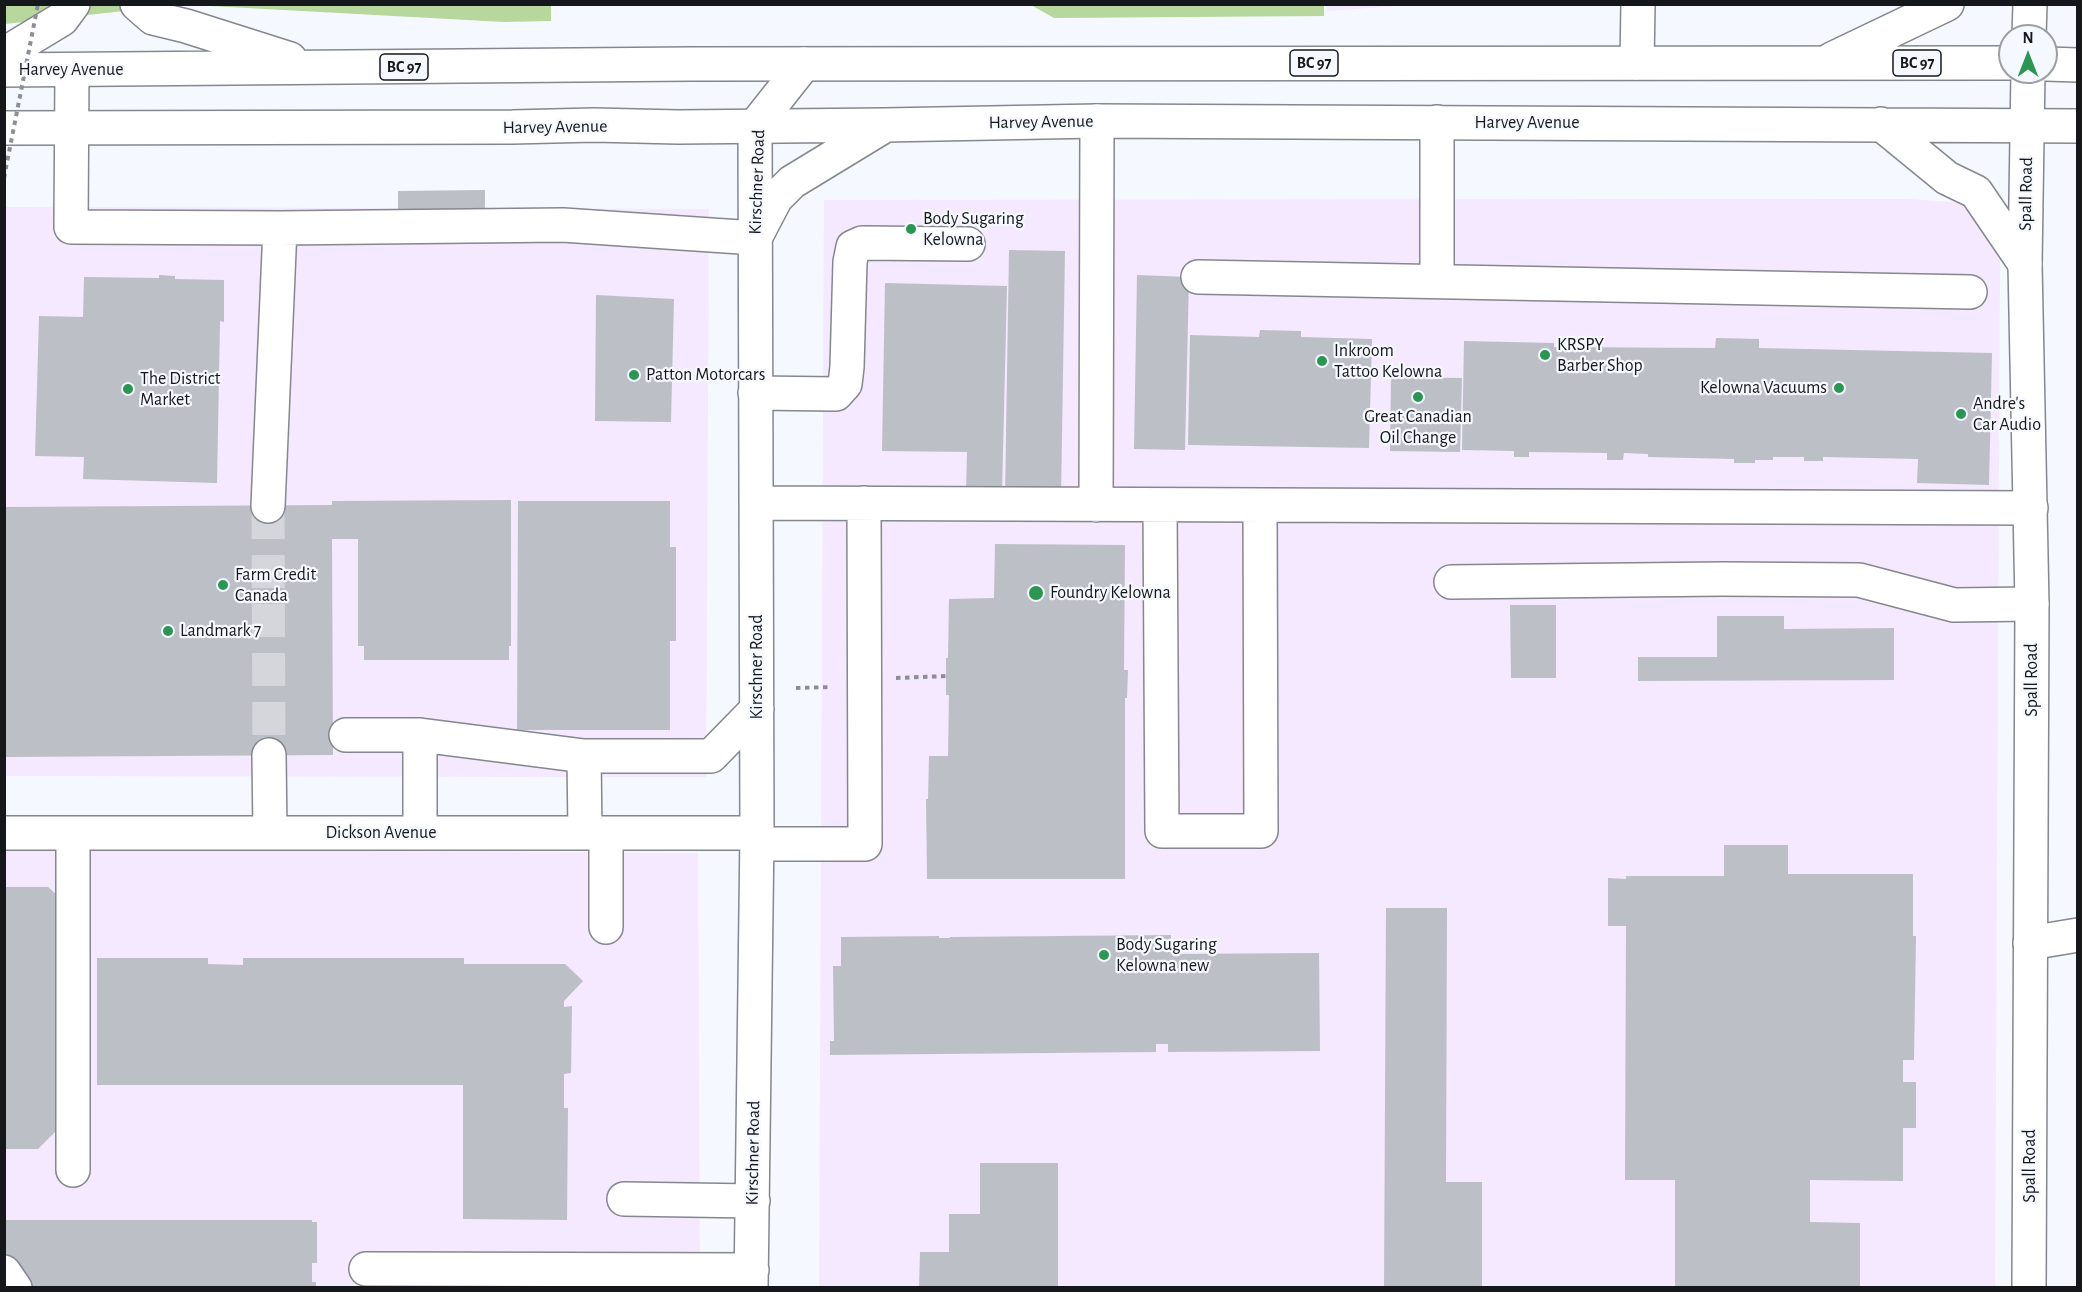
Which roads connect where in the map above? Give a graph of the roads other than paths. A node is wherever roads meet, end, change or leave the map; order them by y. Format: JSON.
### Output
{"nodes":[{"id":1,"x":73,"y":4,"type":"edge"},
{"id":2,"x":137,"y":4,"type":"edge"},
{"id":3,"x":1638,"y":4,"type":"edge"},
{"id":4,"x":1947,"y":4,"type":"edge"},
{"id":5,"x":2030,"y":4,"type":"edge"},
{"id":6,"x":2029,"y":24,"type":"edge"},
{"id":7,"x":4,"y":54,"type":"edge"},
{"id":8,"x":1637,"y":63,"type":"junction"},
{"id":9,"x":1824,"y":63,"type":"junction"},
{"id":10,"x":1998,"y":63,"type":"edge"},
{"id":11,"x":804,"y":64,"type":"junction"},
{"id":12,"x":2058,"y":65,"type":"edge"},
{"id":13,"x":2078,"y":66,"type":"edge"},
{"id":14,"x":317,"y":67,"type":"junction"},
{"id":15,"x":4,"y":70,"type":"edge"},
{"id":16,"x":72,"y":70,"type":"junction"},
{"id":17,"x":2028,"y":84,"type":"edge"},
{"id":18,"x":1097,"y":121,"type":"junction"},
{"id":19,"x":1437,"y":123,"type":"junction"},
{"id":20,"x":1881,"y":124,"type":"junction"},
{"id":21,"x":885,"y":125,"type":"junction"},
{"id":22,"x":754,"y":126,"type":"junction"},
{"id":23,"x":2028,"y":126,"type":"junction"},
{"id":24,"x":2078,"y":126,"type":"edge"},
{"id":25,"x":4,"y":128,"type":"edge"},
{"id":26,"x":73,"y":129,"type":"junction"},
{"id":27,"x":280,"y":228,"type":"junction"},
{"id":28,"x":754,"y":238,"type":"junction"},
{"id":29,"x":968,"y":244,"type":"dead end"},
{"id":30,"x":2025,"y":264,"type":"junction"},
{"id":31,"x":1198,"y":277,"type":"dead end"},
{"id":32,"x":1437,"y":281,"type":"junction"},
{"id":33,"x":1970,"y":292,"type":"dead end"},
{"id":34,"x":755,"y":393,"type":"junction"},
{"id":35,"x":756,"y":503,"type":"junction"},
{"id":36,"x":864,"y":504,"type":"junction"},
{"id":37,"x":1096,"y":505,"type":"junction"},
{"id":38,"x":1160,"y":505,"type":"junction"},
{"id":39,"x":268,"y":506,"type":"tunnel mouth"},
{"id":40,"x":1260,"y":506,"type":"junction"},
{"id":41,"x":2031,"y":508,"type":"junction"},
{"id":42,"x":1451,"y":582,"type":"dead end"},
{"id":43,"x":2032,"y":604,"type":"junction"},
{"id":44,"x":757,"y":709,"type":"junction"},
{"id":45,"x":346,"y":735,"type":"dead end"},
{"id":46,"x":420,"y":735,"type":"junction"},
{"id":47,"x":269,"y":755,"type":"tunnel mouth"},
{"id":48,"x":584,"y":756,"type":"junction"},
{"id":49,"x":4,"y":833,"type":"edge"},
{"id":50,"x":74,"y":833,"type":"junction"},
{"id":51,"x":270,"y":833,"type":"junction"},
{"id":52,"x":420,"y":833,"type":"junction"},
{"id":53,"x":595,"y":833,"type":"junction"},
{"id":54,"x":757,"y":839,"type":"junction"},
{"id":55,"x":606,"y":927,"type":"dead end"},
{"id":56,"x":2078,"y":935,"type":"edge"},
{"id":57,"x":2030,"y":943,"type":"junction"},
{"id":58,"x":73,"y":1170,"type":"dead end"},
{"id":59,"x":624,"y":1199,"type":"dead end"},
{"id":60,"x":753,"y":1201,"type":"junction"},
{"id":61,"x":366,"y":1269,"type":"dead end"},
{"id":62,"x":4,"y":1272,"type":"edge"},
{"id":63,"x":752,"y":1279,"type":"edge"},
{"id":64,"x":15,"y":1287,"type":"edge"},
{"id":65,"x":2029,"y":1287,"type":"edge"}],
"edges":[{"from":1,"to":7,"type":"main road"},
{"from":2,"to":14,"type":"main road"},
{"from":3,"to":8,"type":"main road"},
{"from":4,"to":9,"type":"main road"},
{"from":5,"to":6,"type":"main road"},
{"from":8,"to":9,"type":"main road","name":"Harvey Avenue","number":"BC 97"},
{"from":8,"to":11,"type":"main road","name":"Harvey Avenue","number":"BC 97"},
{"from":9,"to":10,"type":"main road","name":"Harvey Avenue","number":"BC 97"},
{"from":11,"to":14,"type":"main road","name":"Harvey Avenue","number":"BC 97"},
{"from":11,"to":22,"type":"main road","name":"Kirschner Road"},
{"from":12,"to":13,"type":"main road"},
{"from":14,"to":16,"type":"main road","name":"Harvey Avenue","number":"BC 97"},
{"from":15,"to":16,"type":"main road","name":"Harvey Avenue","number":"BC 97"},
{"from":16,"to":26,"type":"main road"},
{"from":17,"to":23,"type":"main road","name":"Spall Road"},
{"from":18,"to":19,"type":"main road","name":"Harvey Avenue"},
{"from":18,"to":21,"type":"main road","name":"Harvey Avenue"},
{"from":18,"to":37,"type":"main road"},
{"from":19,"to":20,"type":"main road","name":"Harvey Avenue"},
{"from":19,"to":32,"type":"main road"},
{"from":20,"to":23,"type":"main road","name":"Harvey Avenue"},
{"from":20,"to":30,"type":"main road"},
{"from":21,"to":22,"type":"main road","name":"Harvey Avenue"},
{"from":21,"to":28,"type":"main road"},
{"from":22,"to":26,"type":"main road","name":"Harvey Avenue"},
{"from":22,"to":28,"type":"main road","name":"Kirschner Road"},
{"from":23,"to":24,"type":"main road","name":"Harvey Avenue"},
{"from":23,"to":30,"type":"main road","name":"Spall Road"},
{"from":25,"to":26,"type":"main road","name":"Harvey Avenue"},
{"from":26,"to":27,"type":"main road"},
{"from":27,"to":28,"type":"main road"},
{"from":27,"to":39,"type":"main road"},
{"from":28,"to":34,"type":"main road","name":"Kirschner Road"},
{"from":29,"to":34,"type":"main road"},
{"from":30,"to":41,"type":"main road","name":"Spall Road"},
{"from":31,"to":32,"type":"main road"},
{"from":32,"to":33,"type":"main road"},
{"from":34,"to":35,"type":"main road","name":"Kirschner Road"},
{"from":35,"to":36,"type":"main road"},
{"from":35,"to":44,"type":"main road","name":"Kirschner Road"},
{"from":36,"to":37,"type":"main road"},
{"from":36,"to":54,"type":"main road","name":"Dickson Avenue"},
{"from":37,"to":38,"type":"main road"},
{"from":38,"to":40,"type":"main road"},
{"from":38,"to":40,"type":"main road"},
{"from":40,"to":41,"type":"main road"},
{"from":41,"to":43,"type":"main road","name":"Spall Road"},
{"from":42,"to":43,"type":"main road"},
{"from":43,"to":57,"type":"main road","name":"Spall Road"},
{"from":44,"to":48,"type":"main road"},
{"from":44,"to":54,"type":"main road","name":"Kirschner Road"},
{"from":45,"to":46,"type":"main road"},
{"from":46,"to":48,"type":"main road"},
{"from":46,"to":52,"type":"main road"},
{"from":47,"to":51,"type":"main road"},
{"from":48,"to":53,"type":"main road"},
{"from":49,"to":50,"type":"main road","name":"Dickson Avenue"},
{"from":50,"to":51,"type":"main road","name":"Dickson Avenue"},
{"from":50,"to":58,"type":"main road"},
{"from":51,"to":52,"type":"main road","name":"Dickson Avenue"},
{"from":52,"to":53,"type":"main road","name":"Dickson Avenue"},
{"from":53,"to":54,"type":"main road","name":"Dickson Avenue"},
{"from":53,"to":55,"type":"main road"},
{"from":54,"to":60,"type":"main road","name":"Kirschner Road"},
{"from":56,"to":57,"type":"main road"},
{"from":57,"to":65,"type":"main road","name":"Spall Road"},
{"from":59,"to":60,"type":"main road"},
{"from":60,"to":63,"type":"main road","name":"Kirschner Road"},
{"from":61,"to":63,"type":"main road"},
{"from":62,"to":64,"type":"main road"}]}
